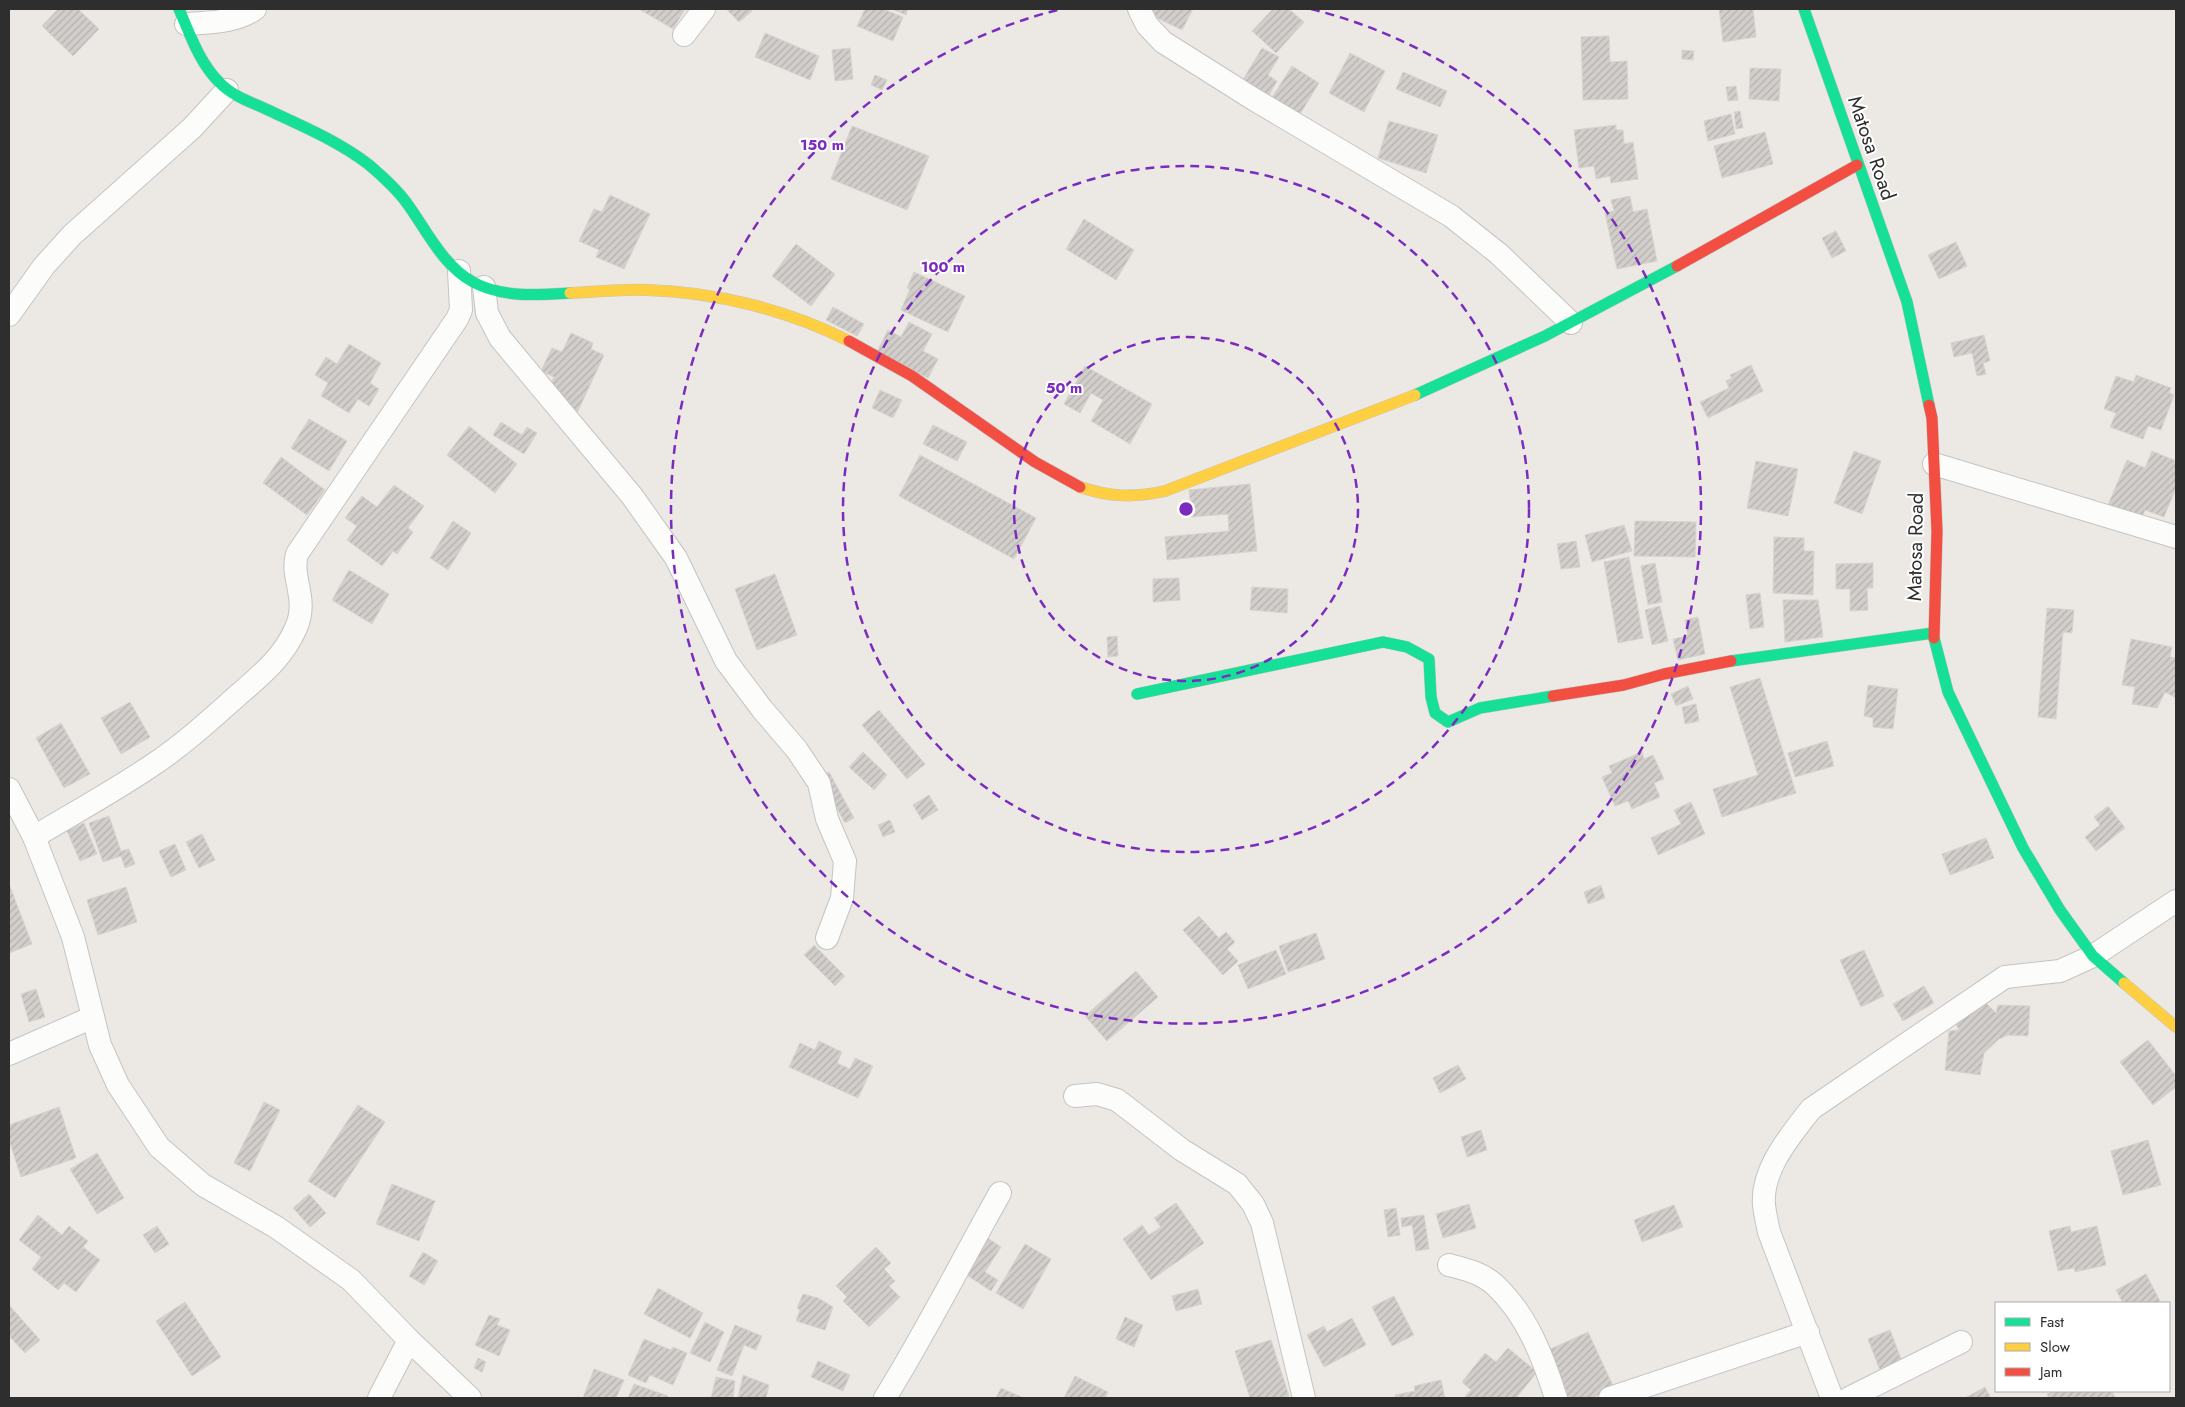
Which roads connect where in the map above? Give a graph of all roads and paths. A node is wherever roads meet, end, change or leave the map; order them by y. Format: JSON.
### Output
{"nodes":[{"id":1,"x":255,"y":9,"type":"edge"},
{"id":2,"x":704,"y":9,"type":"edge"},
{"id":3,"x":1139,"y":9,"type":"edge"},
{"id":4,"x":1804,"y":9,"type":"edge"},
{"id":5,"x":182,"y":17,"type":"edge"},
{"id":6,"x":684,"y":35,"type":"dead end"},
{"id":7,"x":227,"y":90,"type":"junction"},
{"id":8,"x":1857,"y":165,"type":"junction"},
{"id":9,"x":459,"y":271,"type":"junction"},
{"id":10,"x":484,"y":287,"type":"junction"},
{"id":11,"x":9,"y":315,"type":"edge"},
{"id":12,"x":1570,"y":323,"type":"junction"},
{"id":13,"x":1934,"y":464,"type":"junction"},
{"id":14,"x":2176,"y":537,"type":"edge"},
{"id":15,"x":1932,"y":634,"type":"junction"},
{"id":16,"x":1137,"y":694,"type":"dead end"},
{"id":17,"x":9,"y":789,"type":"edge"},
{"id":18,"x":34,"y":837,"type":"junction"},
{"id":19,"x":2176,"y":901,"type":"edge"},
{"id":20,"x":827,"y":938,"type":"dead end"},
{"id":21,"x":2093,"y":956,"type":"junction"},
{"id":22,"x":94,"y":1017,"type":"junction"},
{"id":23,"x":2176,"y":1027,"type":"edge"},
{"id":24,"x":9,"y":1054,"type":"edge"},
{"id":25,"x":1075,"y":1096,"type":"dead end"},
{"id":26,"x":1000,"y":1193,"type":"dead end"},
{"id":27,"x":1449,"y":1265,"type":"dead end"},
{"id":28,"x":1808,"y":1332,"type":"junction"},
{"id":29,"x":409,"y":1340,"type":"junction"},
{"id":30,"x":1961,"y":1342,"type":"dead end"},
{"id":31,"x":378,"y":1398,"type":"edge"},
{"id":32,"x":470,"y":1398,"type":"edge"},
{"id":33,"x":885,"y":1398,"type":"edge"},
{"id":34,"x":1304,"y":1398,"type":"edge"},
{"id":35,"x":1556,"y":1398,"type":"edge"},
{"id":36,"x":1610,"y":1398,"type":"edge"},
{"id":37,"x":1832,"y":1398,"type":"edge"},
{"id":38,"x":1849,"y":1398,"type":"edge"}],
"edges":[{"from":1,"to":5,"type":"street"},
{"from":2,"to":6,"type":"street"},
{"from":3,"to":12,"type":"street"},
{"from":4,"to":8,"type":"street","name":"Matosa Road"},
{"from":5,"to":7,"type":"street"},
{"from":7,"to":9,"type":"street"},
{"from":7,"to":11,"type":"street"},
{"from":8,"to":12,"type":"street"},
{"from":8,"to":13,"type":"street","name":"Matosa Road"},
{"from":9,"to":10,"type":"street"},
{"from":9,"to":18,"type":"street"},
{"from":10,"to":12,"type":"street"},
{"from":10,"to":20,"type":"street"},
{"from":13,"to":14,"type":"street"},
{"from":13,"to":15,"type":"street","name":"Matosa Road"},
{"from":15,"to":16,"type":"street"},
{"from":15,"to":21,"type":"street","name":"Matosa Road"},
{"from":17,"to":18,"type":"street"},
{"from":18,"to":22,"type":"street"},
{"from":19,"to":21,"type":"street"},
{"from":21,"to":23,"type":"street","name":"Matosa Road"},
{"from":21,"to":28,"type":"street"},
{"from":22,"to":24,"type":"street"},
{"from":22,"to":29,"type":"street"},
{"from":25,"to":34,"type":"street"},
{"from":26,"to":33,"type":"street"},
{"from":27,"to":35,"type":"street"},
{"from":28,"to":36,"type":"street"},
{"from":28,"to":37,"type":"street"},
{"from":29,"to":31,"type":"street"},
{"from":29,"to":32,"type":"street"},
{"from":30,"to":38,"type":"street"}]}
